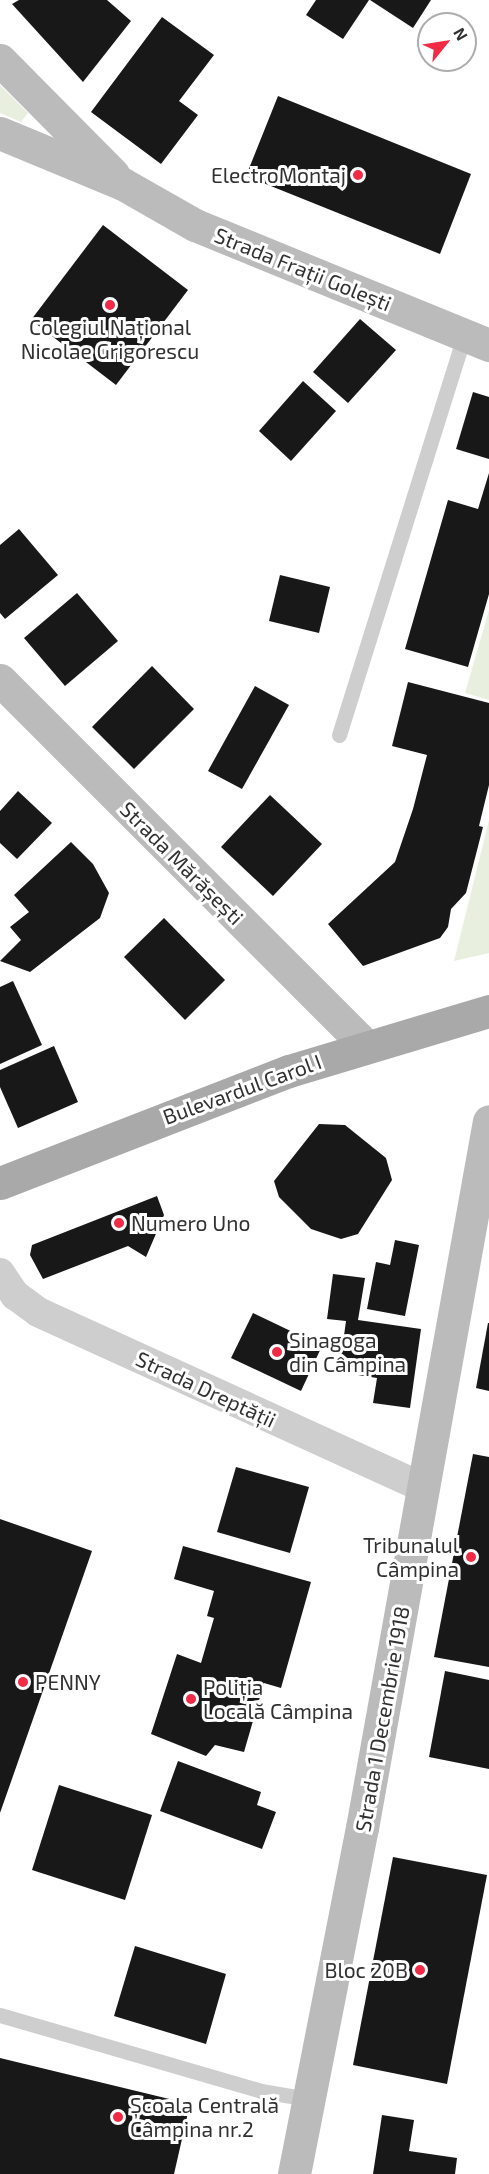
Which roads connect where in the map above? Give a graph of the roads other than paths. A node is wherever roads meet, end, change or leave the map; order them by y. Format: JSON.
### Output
{"nodes":[{"id":1,"x":0,"y":60,"type":"edge"},
{"id":2,"x":0,"y":133,"type":"edge"},
{"id":3,"x":123,"y":184,"type":"junction"},
{"id":4,"x":476,"y":340,"type":"edge"},
{"id":5,"x":0,"y":680,"type":"edge"},
{"id":6,"x":339,"y":735,"type":"dead end"},
{"id":7,"x":489,"y":1011,"type":"edge"},
{"id":8,"x":365,"y":1045,"type":"junction"},
{"id":9,"x":489,"y":1121,"type":"edge"},
{"id":10,"x":0,"y":1183,"type":"edge"},
{"id":11,"x":8,"y":1284,"type":"edge"},
{"id":12,"x":424,"y":1488,"type":"junction"},
{"id":13,"x":0,"y":2015,"type":"edge"},
{"id":14,"x":309,"y":2099,"type":"junction"},
{"id":15,"x":294,"y":2174,"type":"edge"}],
"edges":[{"from":1,"to":3,"type":"street","name":"Strada Frații Golești"},
{"from":2,"to":3,"type":"street","name":"Strada Frații Golești"},
{"from":3,"to":4,"type":"street","name":"Strada Frații Golești"},
{"from":4,"to":6,"type":"lane"},
{"from":5,"to":8,"type":"street","name":"Strada Mărășești"},
{"from":7,"to":8,"type":"main road","name":"Bulevardul Carol I"},
{"from":8,"to":10,"type":"main road","name":"Bulevardul Carol I"},
{"from":9,"to":12,"type":"street","name":"Strada 1 Decembrie 1918"},
{"from":11,"to":12,"type":"street","name":"Strada Dreptății"},
{"from":12,"to":14,"type":"street","name":"Strada 1 Decembrie 1918"},
{"from":13,"to":14,"type":"lane"},
{"from":14,"to":15,"type":"street","name":"Strada 1 Decembrie 1918"}]}
